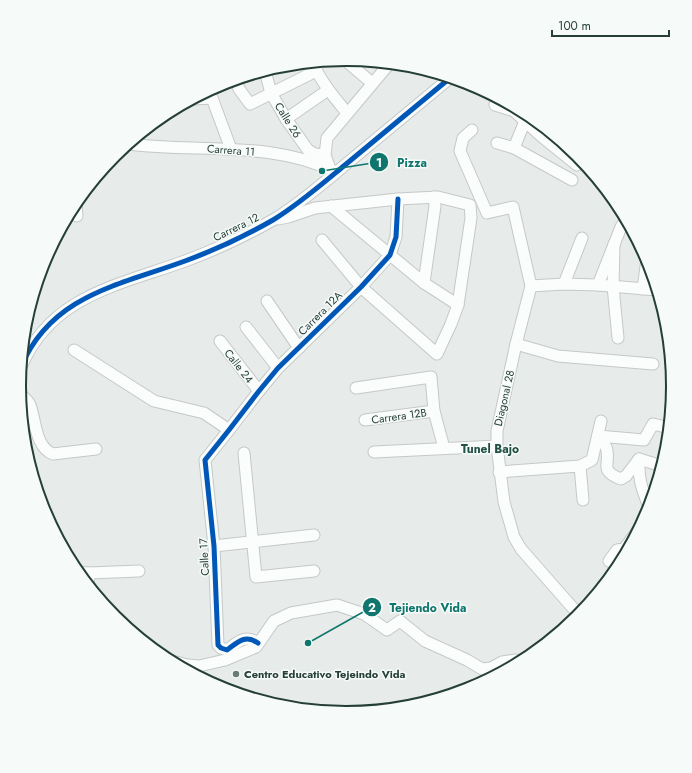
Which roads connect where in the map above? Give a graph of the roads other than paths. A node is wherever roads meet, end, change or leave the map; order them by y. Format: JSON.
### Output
{"nodes":[{"id":1,"x":353,"y":66,"type":"edge"},
{"id":2,"x":313,"y":68,"type":"edge"},
{"id":3,"x":316,"y":68,"type":"edge"},
{"id":4,"x":384,"y":69,"type":"edge"},
{"id":5,"x":266,"y":76,"type":"edge"},
{"id":6,"x":372,"y":82,"type":"junction"},
{"id":7,"x":445,"y":82,"type":"edge"},
{"id":8,"x":238,"y":85,"type":"edge"},
{"id":9,"x":328,"y":90,"type":"junction"},
{"id":10,"x":271,"y":93,"type":"junction"},
{"id":11,"x":211,"y":97,"type":"edge"},
{"id":12,"x":347,"y":113,"type":"junction"},
{"id":13,"x":286,"y":119,"type":"junction"},
{"id":14,"x":525,"y":121,"type":"joint"},
{"id":15,"x":472,"y":130,"type":"dead end"},
{"id":16,"x":497,"y":143,"type":"dead end"},
{"id":17,"x":136,"y":145,"type":"edge"},
{"id":18,"x":514,"y":148,"type":"junction"},
{"id":19,"x":231,"y":149,"type":"junction"},
{"id":20,"x":325,"y":155,"type":"junction"},
{"id":21,"x":575,"y":164,"type":"edge"},
{"id":22,"x":333,"y":170,"type":"junction"},
{"id":23,"x":572,"y":180,"type":"dead end"},
{"id":24,"x":434,"y":197,"type":"junction"},
{"id":25,"x":398,"y":199,"type":"junction"},
{"id":26,"x":331,"y":206,"type":"junction"},
{"id":27,"x":274,"y":220,"type":"junction"},
{"id":28,"x":622,"y":225,"type":"edge"},
{"id":29,"x":582,"y":238,"type":"dead end"},
{"id":30,"x":322,"y":240,"type":"dead end"},
{"id":31,"x":614,"y":244,"type":"junction"},
{"id":32,"x":390,"y":255,"type":"junction"},
{"id":33,"x":645,"y":273,"type":"edge"},
{"id":34,"x":424,"y":283,"type":"junction"},
{"id":35,"x":564,"y":284,"type":"junction"},
{"id":36,"x":598,"y":285,"type":"junction"},
{"id":37,"x":531,"y":286,"type":"junction"},
{"id":38,"x":613,"y":286,"type":"junction"},
{"id":39,"x":360,"y":287,"type":"junction"},
{"id":40,"x":643,"y":289,"type":"junction"},
{"id":41,"x":651,"y":290,"type":"edge"},
{"id":42,"x":267,"y":301,"type":"dead end"},
{"id":43,"x":458,"y":305,"type":"junction"},
{"id":44,"x":246,"y":327,"type":"dead end"},
{"id":45,"x":618,"y":338,"type":"dead end"},
{"id":46,"x":220,"y":341,"type":"dead end"},
{"id":47,"x":516,"y":344,"type":"junction"},
{"id":48,"x":299,"y":348,"type":"junction"},
{"id":49,"x":74,"y":350,"type":"dead end"},
{"id":50,"x":28,"y":351,"type":"edge"},
{"id":51,"x":654,"y":364,"type":"dead end"},
{"id":52,"x":278,"y":368,"type":"junction"},
{"id":53,"x":356,"y":388,"type":"dead end"},
{"id":54,"x":259,"y":391,"type":"junction"},
{"id":55,"x":27,"y":401,"type":"edge"},
{"id":56,"x":434,"y":411,"type":"junction"},
{"id":57,"x":365,"y":420,"type":"dead end"},
{"id":58,"x":601,"y":421,"type":"dead end"},
{"id":59,"x":663,"y":427,"type":"edge"},
{"id":60,"x":229,"y":430,"type":"junction"},
{"id":61,"x":598,"y":436,"type":"junction"},
{"id":62,"x":497,"y":446,"type":"junction"},
{"id":63,"x":444,"y":448,"type":"junction"},
{"id":64,"x":96,"y":449,"type":"dead end"},
{"id":65,"x":374,"y":452,"type":"dead end"},
{"id":66,"x":244,"y":453,"type":"dead end"},
{"id":67,"x":639,"y":459,"type":"junction"},
{"id":68,"x":656,"y":464,"type":"edge"},
{"id":69,"x":580,"y":466,"type":"junction"},
{"id":70,"x":499,"y":472,"type":"junction"},
{"id":71,"x":646,"y":499,"type":"edge"},
{"id":72,"x":583,"y":500,"type":"dead end"},
{"id":73,"x":314,"y":535,"type":"dead end"},
{"id":74,"x":252,"y":542,"type":"junction"},
{"id":75,"x":214,"y":546,"type":"junction"},
{"id":76,"x":621,"y":549,"type":"edge"},
{"id":77,"x":613,"y":562,"type":"edge"},
{"id":78,"x":139,"y":571,"type":"dead end"},
{"id":79,"x":314,"y":571,"type":"dead end"},
{"id":80,"x":86,"y":572,"type":"edge"},
{"id":81,"x":575,"y":610,"type":"edge"},
{"id":82,"x":258,"y":643,"type":"junction"},
{"id":83,"x":511,"y":661,"type":"edge"},
{"id":84,"x":190,"y":666,"type":"edge"}],
"edges":[{"from":1,"to":6,"type":"street"},
{"from":2,"to":10,"type":"street"},
{"from":3,"to":9,"type":"street"},
{"from":4,"to":6,"type":"street"},
{"from":5,"to":10,"type":"street","name":"Calle 26"},
{"from":6,"to":12,"type":"street"},
{"from":7,"to":22,"type":"street","name":"Carrera 12"},
{"from":8,"to":10,"type":"street"},
{"from":9,"to":12,"type":"street"},
{"from":9,"to":13,"type":"street"},
{"from":10,"to":13,"type":"street","name":"Calle 26"},
{"from":11,"to":19,"type":"street"},
{"from":12,"to":20,"type":"street"},
{"from":13,"to":20,"type":"street","name":"Calle 26"},
{"from":14,"to":18,"type":"street"},
{"from":14,"to":21,"type":"street"},
{"from":15,"to":37,"type":"street","name":"Diagonal 28"},
{"from":16,"to":18,"type":"street"},
{"from":17,"to":19,"type":"street","name":"Carrera 11"},
{"from":18,"to":23,"type":"street"},
{"from":19,"to":22,"type":"street","name":"Carrera 11"},
{"from":20,"to":22,"type":"street"},
{"from":22,"to":27,"type":"street","name":"Carrera 12"},
{"from":24,"to":25,"type":"street"},
{"from":24,"to":34,"type":"street"},
{"from":24,"to":43,"type":"street"},
{"from":25,"to":26,"type":"street"},
{"from":25,"to":32,"type":"street","name":"Carrera 12A"},
{"from":26,"to":27,"type":"street"},
{"from":26,"to":32,"type":"street"},
{"from":27,"to":50,"type":"street","name":"Carrera 12"},
{"from":28,"to":31,"type":"street"},
{"from":29,"to":35,"type":"street"},
{"from":30,"to":39,"type":"street"},
{"from":31,"to":36,"type":"street"},
{"from":31,"to":38,"type":"street"},
{"from":32,"to":34,"type":"street"},
{"from":32,"to":39,"type":"street","name":"Carrera 12A"},
{"from":33,"to":40,"type":"street"},
{"from":34,"to":43,"type":"street"},
{"from":35,"to":36,"type":"street"},
{"from":35,"to":37,"type":"street"},
{"from":36,"to":38,"type":"street"},
{"from":37,"to":47,"type":"street","name":"Diagonal 28"},
{"from":38,"to":40,"type":"street"},
{"from":38,"to":45,"type":"street"},
{"from":39,"to":43,"type":"street"},
{"from":39,"to":48,"type":"street","name":"Carrera 12A"},
{"from":40,"to":41,"type":"street"},
{"from":42,"to":48,"type":"street"},
{"from":44,"to":52,"type":"street"},
{"from":46,"to":54,"type":"street","name":"Calle 24"},
{"from":47,"to":51,"type":"street"},
{"from":47,"to":62,"type":"street","name":"Diagonal 28"},
{"from":48,"to":52,"type":"street","name":"Carrera 12A"},
{"from":49,"to":60,"type":"street"},
{"from":52,"to":54,"type":"street","name":"Carrera 12A"},
{"from":53,"to":56,"type":"street"},
{"from":54,"to":60,"type":"street","name":"Carrera 12A"},
{"from":55,"to":64,"type":"street"},
{"from":56,"to":57,"type":"street","name":"Carrera 12B"},
{"from":56,"to":63,"type":"street"},
{"from":58,"to":61,"type":"street"},
{"from":59,"to":61,"type":"street"},
{"from":60,"to":75,"type":"street","name":"Calle 17"},
{"from":61,"to":67,"type":"street"},
{"from":61,"to":69,"type":"street"},
{"from":62,"to":63,"type":"street"},
{"from":62,"to":70,"type":"street","name":"Diagonal 28"},
{"from":63,"to":65,"type":"street"},
{"from":66,"to":74,"type":"street"},
{"from":67,"to":68,"type":"street"},
{"from":67,"to":71,"type":"street"},
{"from":69,"to":70,"type":"street"},
{"from":69,"to":72,"type":"street"},
{"from":70,"to":81,"type":"street","name":"Diagonal 28"},
{"from":73,"to":74,"type":"street"},
{"from":74,"to":75,"type":"street"},
{"from":74,"to":79,"type":"street"},
{"from":75,"to":82,"type":"street","name":"Calle 17"},
{"from":76,"to":77,"type":"street"},
{"from":78,"to":80,"type":"street"},
{"from":82,"to":83,"type":"street"},
{"from":82,"to":84,"type":"street"}]}
